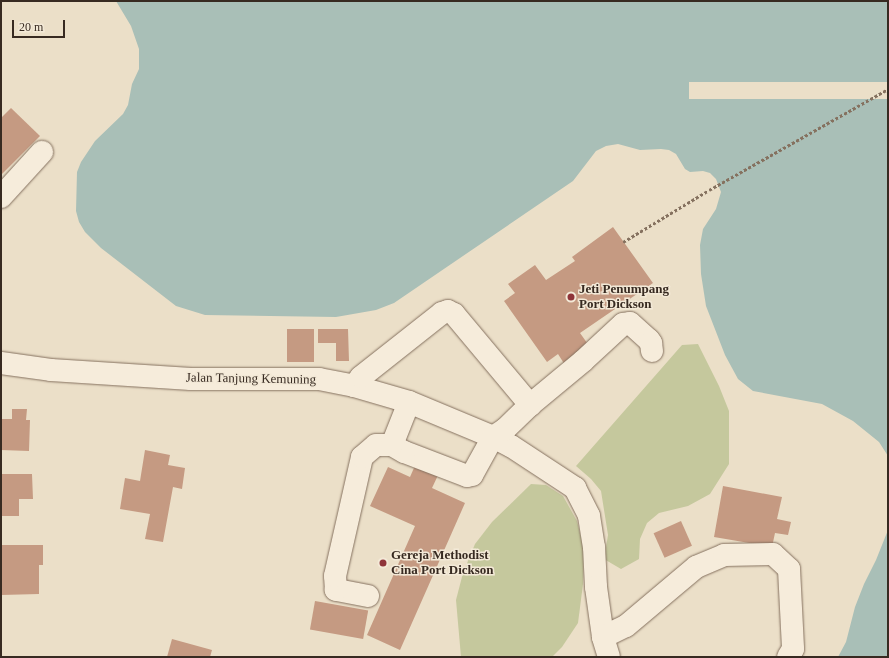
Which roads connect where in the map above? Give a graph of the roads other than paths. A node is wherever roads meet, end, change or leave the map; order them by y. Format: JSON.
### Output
{"nodes":[{"id":1,"x":42,"y":152,"type":"dead end"},
{"id":2,"x":1,"y":197,"type":"edge"},
{"id":3,"x":652,"y":351,"type":"dead end"},
{"id":4,"x":1,"y":363,"type":"edge"},
{"id":5,"x":354,"y":386,"type":"junction"},
{"id":6,"x":409,"y":402,"type":"junction"},
{"id":7,"x":530,"y":405,"type":"junction"},
{"id":8,"x":493,"y":437,"type":"junction"},
{"id":9,"x":392,"y":445,"type":"junction"},
{"id":10,"x":368,"y":596,"type":"dead end"},
{"id":11,"x":606,"y":647,"type":"edge"},
{"id":12,"x":788,"y":657,"type":"edge"}],
"edges":[{"from":1,"to":2,"type":"street"},
{"from":3,"to":7,"type":"street"},
{"from":4,"to":5,"type":"street","name":"Jalan Tanjung Kemuning"},
{"from":5,"to":6,"type":"street","name":"Jalan Tanjung Kemuning"},
{"from":5,"to":7,"type":"street"},
{"from":6,"to":8,"type":"street","name":"Jalan Tanjung Kemuning"},
{"from":6,"to":9,"type":"street"},
{"from":7,"to":8,"type":"street"},
{"from":8,"to":9,"type":"street"},
{"from":8,"to":11,"type":"street","name":"Jalan Tanjung Kemuning"},
{"from":9,"to":10,"type":"street"},
{"from":11,"to":12,"type":"street"}]}
